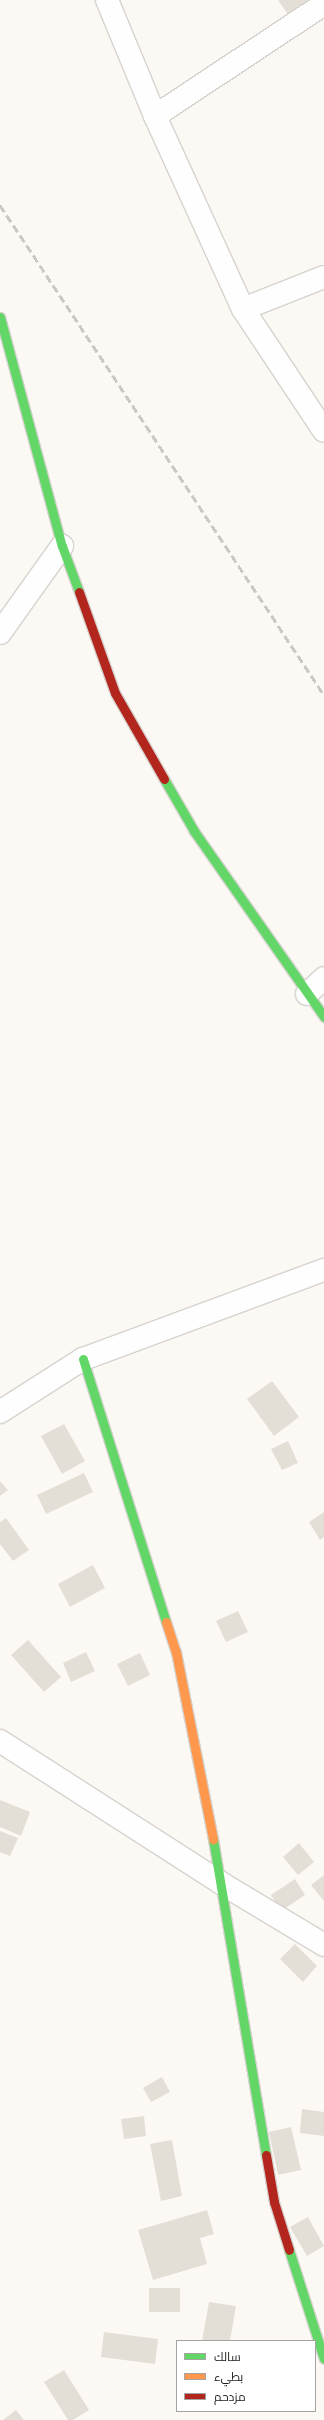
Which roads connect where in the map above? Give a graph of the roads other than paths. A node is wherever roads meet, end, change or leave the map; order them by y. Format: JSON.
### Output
{"nodes":[{"id":1,"x":107,"y":0,"type":"edge"},
{"id":2,"x":324,"y":4,"type":"edge"},
{"id":3,"x":155,"y":116,"type":"junction"},
{"id":4,"x":324,"y":278,"type":"edge"},
{"id":5,"x":243,"y":309,"type":"junction"},
{"id":6,"x":0,"y":317,"type":"edge"},
{"id":7,"x":324,"y":431,"type":"edge"},
{"id":8,"x":62,"y":546,"type":"junction"},
{"id":9,"x":0,"y":633,"type":"edge"},
{"id":10,"x":324,"y":978,"type":"edge"},
{"id":11,"x":307,"y":994,"type":"junction"},
{"id":12,"x":324,"y":1017,"type":"edge"},
{"id":13,"x":324,"y":1270,"type":"edge"},
{"id":14,"x":83,"y":1359,"type":"junction"},
{"id":15,"x":0,"y":1412,"type":"edge"},
{"id":16,"x":0,"y":1741,"type":"edge"},
{"id":17,"x":221,"y":1883,"type":"junction"},
{"id":18,"x":324,"y":1945,"type":"edge"},
{"id":19,"x":324,"y":2360,"type":"edge"}],
"edges":[{"from":1,"to":3,"type":"street"},
{"from":2,"to":3,"type":"street"},
{"from":3,"to":5,"type":"street"},
{"from":4,"to":5,"type":"street"},
{"from":5,"to":7,"type":"street"},
{"from":6,"to":8,"type":"street"},
{"from":8,"to":9,"type":"street"},
{"from":8,"to":11,"type":"street"},
{"from":10,"to":11,"type":"street"},
{"from":11,"to":12,"type":"street"},
{"from":13,"to":14,"type":"street"},
{"from":14,"to":15,"type":"street"},
{"from":14,"to":17,"type":"street"},
{"from":16,"to":17,"type":"street"},
{"from":17,"to":18,"type":"street"},
{"from":17,"to":19,"type":"street"}]}
